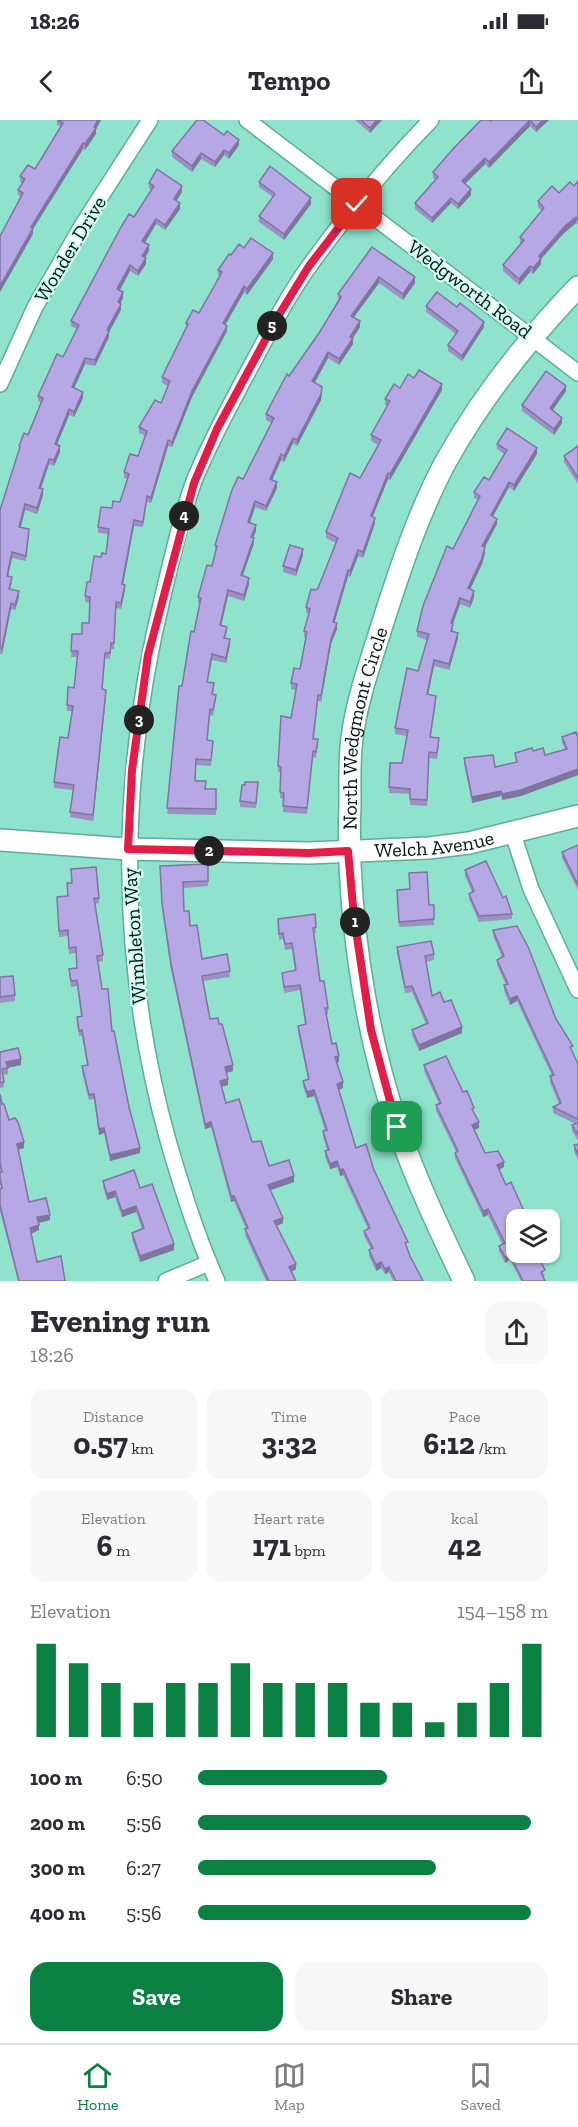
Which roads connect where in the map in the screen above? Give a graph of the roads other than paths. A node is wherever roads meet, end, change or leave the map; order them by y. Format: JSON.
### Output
{"nodes":[{"id":1,"x":150,"y":120,"type":"edge"},
{"id":2,"x":247,"y":120,"type":"edge"},
{"id":3,"x":431,"y":120,"type":"edge"},
{"id":4,"x":357,"y":204,"type":"junction"},
{"id":5,"x":578,"y":286,"type":"edge"},
{"id":6,"x":533,"y":336,"type":"junction"},
{"id":7,"x":578,"y":373,"type":"edge"},
{"id":8,"x":0,"y":384,"type":"edge"},
{"id":9,"x":578,"y":816,"type":"edge"},
{"id":10,"x":513,"y":834,"type":"junction"},
{"id":11,"x":0,"y":840,"type":"edge"},
{"id":12,"x":128,"y":849,"type":"junction"},
{"id":13,"x":348,"y":851,"type":"junction"},
{"id":14,"x":578,"y":990,"type":"edge"},
{"id":15,"x":209,"y":1263,"type":"junction"},
{"id":16,"x":166,"y":1281,"type":"edge"},
{"id":17,"x":218,"y":1281,"type":"edge"},
{"id":18,"x":464,"y":1281,"type":"edge"}],
"edges":[{"from":1,"to":8,"type":"street","name":"Wonder Drive"},
{"from":2,"to":4,"type":"street","name":"Wedgworth Road"},
{"from":3,"to":4,"type":"street","name":"Wimbleton Way"},
{"from":4,"to":6,"type":"street","name":"Wedgworth Road"},
{"from":4,"to":12,"type":"street","name":"Wimbleton Way"},
{"from":5,"to":6,"type":"street","name":"North Wedgmont Circle"},
{"from":6,"to":7,"type":"street","name":"Wedgworth Road"},
{"from":6,"to":13,"type":"street","name":"North Wedgmont Circle"},
{"from":9,"to":10,"type":"street","name":"Welch Avenue"},
{"from":10,"to":13,"type":"street","name":"Welch Avenue"},
{"from":10,"to":14,"type":"street"},
{"from":11,"to":12,"type":"street","name":"Welch Avenue"},
{"from":12,"to":13,"type":"street","name":"Welch Avenue"},
{"from":12,"to":15,"type":"street","name":"Wimbleton Way"},
{"from":13,"to":18,"type":"street","name":"North Wedgmont Circle"},
{"from":15,"to":16,"type":"street"},
{"from":15,"to":17,"type":"street","name":"Wimbleton Way"}]}
